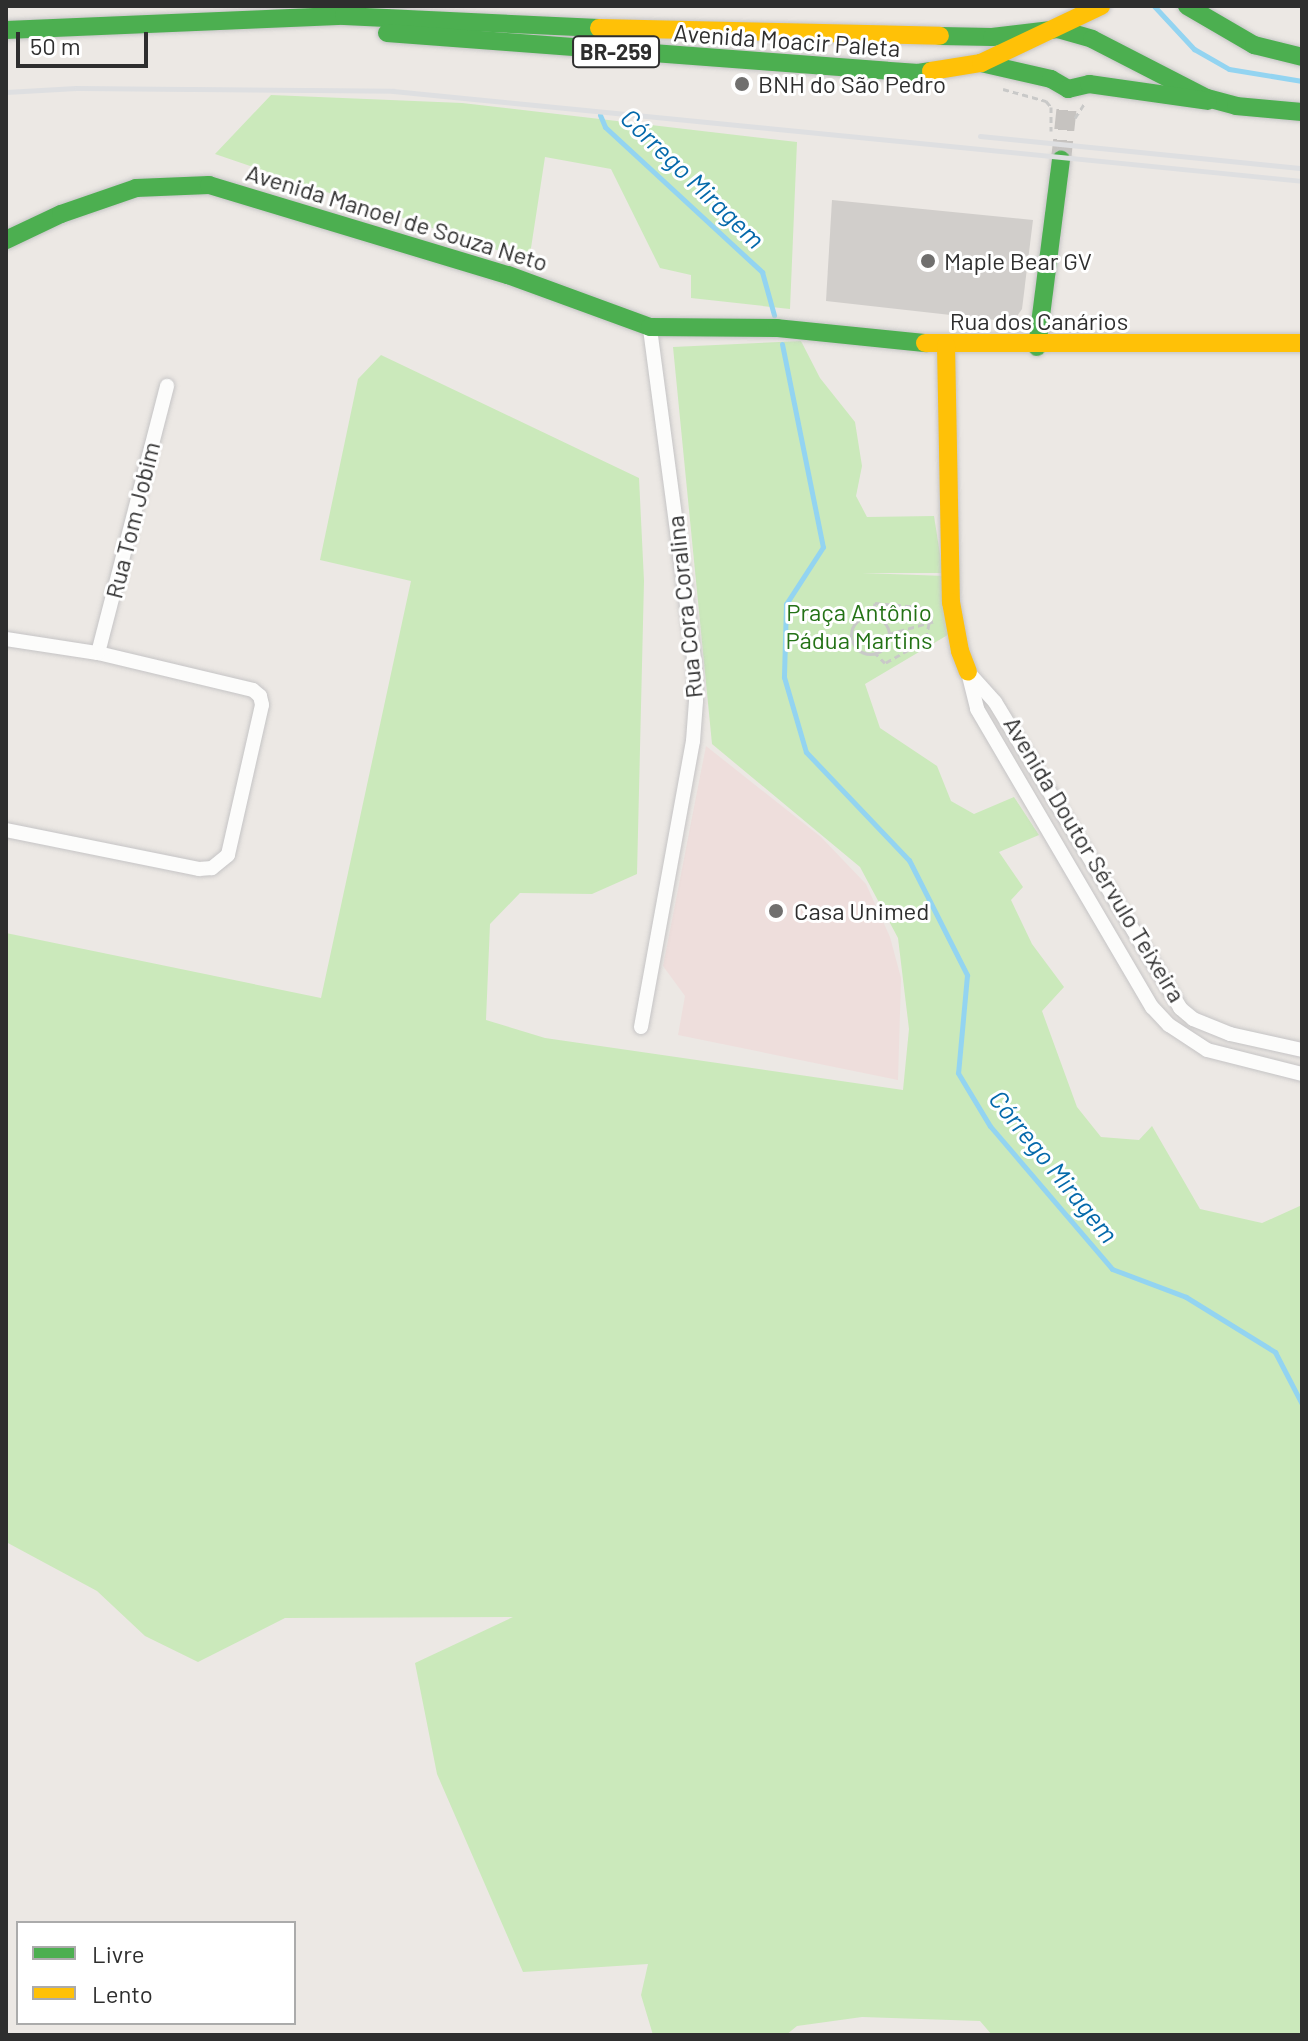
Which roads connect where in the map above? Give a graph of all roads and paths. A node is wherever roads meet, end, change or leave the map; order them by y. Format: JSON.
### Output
{"nodes":[{"id":1,"x":523,"y":6,"type":"edge"},
{"id":2,"x":1101,"y":6,"type":"edge"},
{"id":3,"x":1187,"y":6,"type":"edge"},
{"id":4,"x":1208,"y":6,"type":"edge"},
{"id":5,"x":204,"y":13,"type":"edge"},
{"id":6,"x":316,"y":20,"type":"junction"},
{"id":7,"x":523,"y":25,"type":"junction"},
{"id":8,"x":1058,"y":29,"type":"junction"},
{"id":9,"x":6,"y":30,"type":"edge"},
{"id":10,"x":799,"y":31,"type":"junction"},
{"id":11,"x":1236,"y":36,"type":"junction"},
{"id":12,"x":1302,"y":57,"type":"edge"},
{"id":13,"x":981,"y":63,"type":"junction"},
{"id":14,"x":801,"y":64,"type":"junction"},
{"id":15,"x":997,"y":86,"type":"dead end"},
{"id":16,"x":1090,"y":101,"type":"dead end"},
{"id":17,"x":1070,"y":104,"type":"junction"},
{"id":18,"x":1236,"y":106,"type":"junction"},
{"id":19,"x":1302,"y":112,"type":"edge"},
{"id":20,"x":1051,"y":131,"type":"dead end"},
{"id":21,"x":1061,"y":160,"type":"tunnel mouth"},
{"id":22,"x":6,"y":240,"type":"edge"},
{"id":23,"x":650,"y":327,"type":"junction"},
{"id":24,"x":777,"y":328,"type":"joint"},
{"id":25,"x":1302,"y":343,"type":"edge"},
{"id":26,"x":946,"y":345,"type":"junction"},
{"id":27,"x":1037,"y":347,"type":"junction"},
{"id":28,"x":167,"y":386,"type":"dead end"},
{"id":29,"x":953,"y":616,"type":"junction"},
{"id":30,"x":873,"y":617,"type":"junction"},
{"id":31,"x":929,"y":623,"type":"junction"},
{"id":32,"x":889,"y":634,"type":"junction"},
{"id":33,"x":6,"y":639,"type":"edge"},
{"id":34,"x":98,"y":653,"type":"junction"},
{"id":35,"x":876,"y":654,"type":"junction"},
{"id":36,"x":968,"y":672,"type":"junction"},
{"id":37,"x":6,"y":830,"type":"edge"},
{"id":38,"x":1193,"y":1019,"type":"junction"},
{"id":39,"x":641,"y":1027,"type":"dead end"},
{"id":40,"x":1183,"y":1035,"type":"junction"},
{"id":41,"x":1302,"y":1050,"type":"edge"},
{"id":42,"x":1302,"y":1074,"type":"edge"}],
"edges":[{"from":1,"to":7,"type":"street"},
{"from":2,"to":8,"type":"main road","name":"Avenida Moacir Paleta","number":"BR-259"},
{"from":3,"to":11,"type":"main road"},
{"from":4,"to":11,"type":"main road"},
{"from":5,"to":6,"type":"main road","name":"Avenida Moacir Paleta","number":"BR-259"},
{"from":5,"to":9,"type":"main road","name":"Avenida Moacir Paleta","number":"BR-259"},
{"from":6,"to":7,"type":"main road","name":"Avenida Moacir Paleta","number":"BR-259"},
{"from":6,"to":14,"type":"main road","name":"Avenida Moacir Paleta","number":"BR-259"},
{"from":7,"to":10,"type":"main road","name":"Avenida Moacir Paleta","number":"BR-259"},
{"from":8,"to":10,"type":"main road","name":"Avenida Moacir Paleta","number":"BR-259"},
{"from":8,"to":13,"type":"main road","name":"Avenida Moacir Paleta","number":"BR-259"},
{"from":8,"to":18,"type":"main road"},
{"from":10,"to":14,"type":"main road"},
{"from":11,"to":12,"type":"main road"},
{"from":13,"to":14,"type":"main road","name":"Avenida Moacir Paleta","number":"BR-259"},
{"from":13,"to":17,"type":"main road"},
{"from":15,"to":20,"type":"path"},
{"from":16,"to":17,"type":"path"},
{"from":17,"to":18,"type":"main road"},
{"from":18,"to":19,"type":"main road"},
{"from":21,"to":27,"type":"main road"},
{"from":22,"to":23,"type":"main road","name":"Avenida Manoel de Souza Neto"},
{"from":23,"to":24,"type":"main road","name":"Avenida Manoel de Souza Neto"},
{"from":23,"to":39,"type":"street","name":"Rua Cora Coralina"},
{"from":24,"to":26,"type":"main road","name":"Rua dos Canários"},
{"from":25,"to":27,"type":"main road","name":"Rua dos Canários"},
{"from":26,"to":27,"type":"main road","name":"Rua dos Canários"},
{"from":26,"to":29,"type":"main road","name":"Avenida Doutor Sérvulo Teixeira"},
{"from":28,"to":34,"type":"street","name":"Rua Tom Jobim"},
{"from":29,"to":31,"type":"path"},
{"from":29,"to":36,"type":"main road","name":"Avenida Doutor Sérvulo Teixeira"},
{"from":30,"to":31,"type":"path"},
{"from":30,"to":32,"type":"path"},
{"from":30,"to":35,"type":"path"},
{"from":31,"to":32,"type":"path"},
{"from":31,"to":35,"type":"path"},
{"from":32,"to":35,"type":"path"},
{"from":33,"to":34,"type":"street"},
{"from":34,"to":37,"type":"street"},
{"from":36,"to":38,"type":"street","name":"Avenida Doutor Sérvulo Teixeira"},
{"from":36,"to":40,"type":"street","name":"Avenida Doutor Sérvulo Teixeira"},
{"from":38,"to":40,"type":"street"},
{"from":38,"to":41,"type":"street","name":"Avenida Doutor Sérvulo Teixeira"},
{"from":40,"to":42,"type":"street","name":"Avenida Doutor Sérvulo Teixeira"}]}
